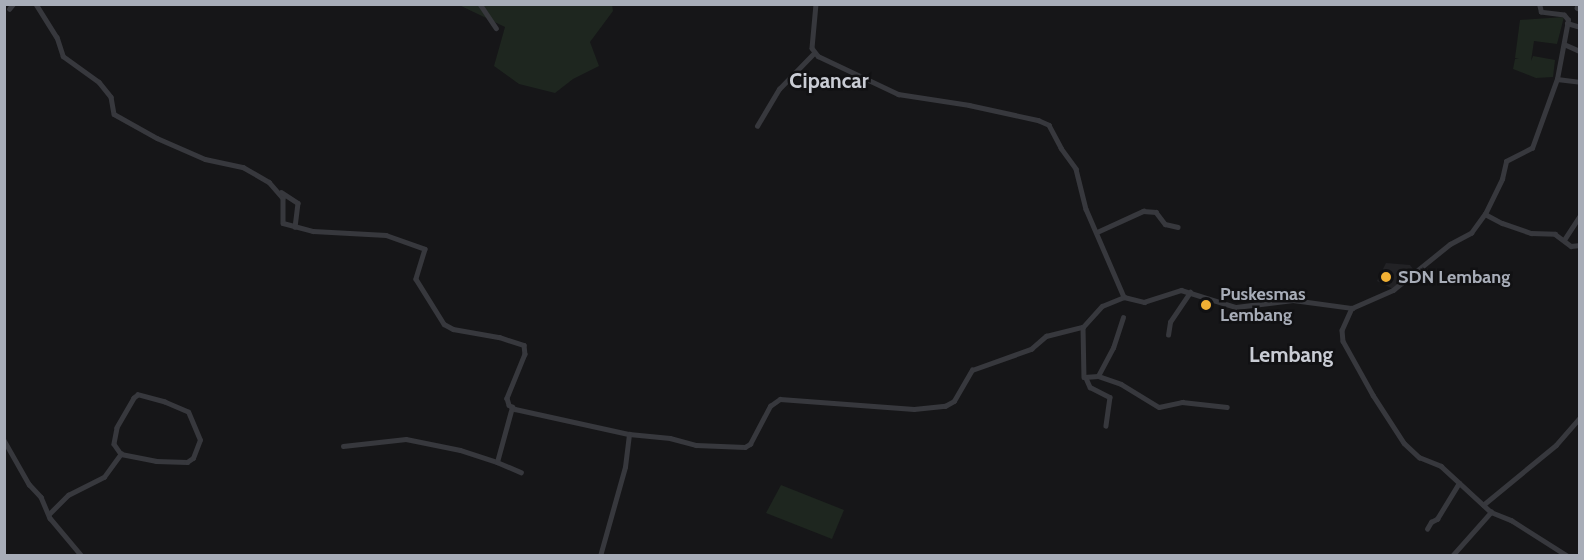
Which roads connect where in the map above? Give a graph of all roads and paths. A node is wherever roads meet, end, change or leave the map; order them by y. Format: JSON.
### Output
{"nodes":[{"id":1,"x":36,"y":4,"type":"edge"},
{"id":2,"x":480,"y":4,"type":"edge"},
{"id":3,"x":816,"y":4,"type":"edge"},
{"id":4,"x":1539,"y":4,"type":"edge"},
{"id":5,"x":1579,"y":4,"type":"edge"},
{"id":6,"x":1580,"y":9,"type":"edge"},
{"id":7,"x":1567,"y":23,"type":"junction"},
{"id":8,"x":1580,"y":27,"type":"edge"},
{"id":9,"x":496,"y":28,"type":"dead end"},
{"id":10,"x":1564,"y":44,"type":"junction"},
{"id":11,"x":1580,"y":51,"type":"edge"},
{"id":12,"x":814,"y":53,"type":"junction"},
{"id":13,"x":1557,"y":79,"type":"junction"},
{"id":14,"x":1580,"y":82,"type":"edge"},
{"id":15,"x":757,"y":126,"type":"dead end"},
{"id":16,"x":280,"y":192,"type":"junction"},
{"id":17,"x":1485,"y":214,"type":"junction"},
{"id":18,"x":1580,"y":214,"type":"edge"},
{"id":19,"x":295,"y":227,"type":"junction"},
{"id":20,"x":1178,"y":227,"type":"dead end"},
{"id":21,"x":1097,"y":232,"type":"junction"},
{"id":22,"x":1564,"y":240,"type":"junction"},
{"id":23,"x":1580,"y":245,"type":"edge"},
{"id":24,"x":1190,"y":292,"type":"junction"},
{"id":25,"x":1124,"y":297,"type":"junction"},
{"id":26,"x":1352,"y":308,"type":"junction"},
{"id":27,"x":1123,"y":318,"type":"dead end"},
{"id":28,"x":1083,"y":327,"type":"junction"},
{"id":29,"x":1168,"y":335,"type":"dead end"},
{"id":30,"x":1098,"y":376,"type":"junction"},
{"id":31,"x":1086,"y":378,"type":"junction"},
{"id":32,"x":512,"y":407,"type":"junction"},
{"id":33,"x":1227,"y":407,"type":"dead end"},
{"id":34,"x":1580,"y":417,"type":"edge"},
{"id":35,"x":1107,"y":426,"type":"dead end"},
{"id":36,"x":629,"y":434,"type":"junction"},
{"id":37,"x":4,"y":440,"type":"edge"},
{"id":38,"x":344,"y":446,"type":"dead end"},
{"id":39,"x":121,"y":454,"type":"junction"},
{"id":40,"x":497,"y":462,"type":"junction"},
{"id":41,"x":521,"y":472,"type":"dead end"},
{"id":42,"x":1460,"y":483,"type":"junction"},
{"id":43,"x":1483,"y":505,"type":"junction"},
{"id":44,"x":1491,"y":512,"type":"junction"},
{"id":45,"x":49,"y":514,"type":"junction"},
{"id":46,"x":1427,"y":529,"type":"dead end"},
{"id":47,"x":82,"y":555,"type":"edge"},
{"id":48,"x":600,"y":555,"type":"edge"},
{"id":49,"x":1452,"y":555,"type":"edge"},
{"id":50,"x":1568,"y":555,"type":"edge"}],
"edges":[{"from":1,"to":16,"type":"street"},
{"from":2,"to":9,"type":"street"},
{"from":3,"to":12,"type":"street"},
{"from":4,"to":7,"type":"street"},
{"from":5,"to":6,"type":"street"},
{"from":7,"to":8,"type":"street"},
{"from":7,"to":10,"type":"street"},
{"from":10,"to":11,"type":"street"},
{"from":10,"to":13,"type":"street"},
{"from":12,"to":15,"type":"street"},
{"from":12,"to":21,"type":"street"},
{"from":13,"to":14,"type":"street"},
{"from":13,"to":17,"type":"street"},
{"from":16,"to":19,"type":"street"},
{"from":16,"to":19,"type":"street"},
{"from":17,"to":22,"type":"street"},
{"from":17,"to":26,"type":"street"},
{"from":18,"to":22,"type":"street"},
{"from":19,"to":32,"type":"street"},
{"from":20,"to":21,"type":"street"},
{"from":21,"to":25,"type":"street"},
{"from":22,"to":23,"type":"street"},
{"from":24,"to":25,"type":"street"},
{"from":24,"to":26,"type":"street"},
{"from":24,"to":29,"type":"street"},
{"from":25,"to":28,"type":"street"},
{"from":26,"to":42,"type":"street"},
{"from":27,"to":30,"type":"street"},
{"from":28,"to":31,"type":"street"},
{"from":28,"to":36,"type":"street"},
{"from":30,"to":31,"type":"street"},
{"from":30,"to":33,"type":"street"},
{"from":31,"to":35,"type":"street"},
{"from":32,"to":36,"type":"street"},
{"from":32,"to":40,"type":"street"},
{"from":34,"to":43,"type":"street"},
{"from":36,"to":48,"type":"street"},
{"from":37,"to":45,"type":"street"},
{"from":38,"to":40,"type":"street"},
{"from":39,"to":39,"type":"street"},
{"from":39,"to":45,"type":"street"},
{"from":40,"to":41,"type":"street"},
{"from":42,"to":43,"type":"street"},
{"from":42,"to":46,"type":"street"},
{"from":43,"to":44,"type":"street"},
{"from":44,"to":49,"type":"street"},
{"from":44,"to":50,"type":"street"},
{"from":45,"to":47,"type":"street"}]}
